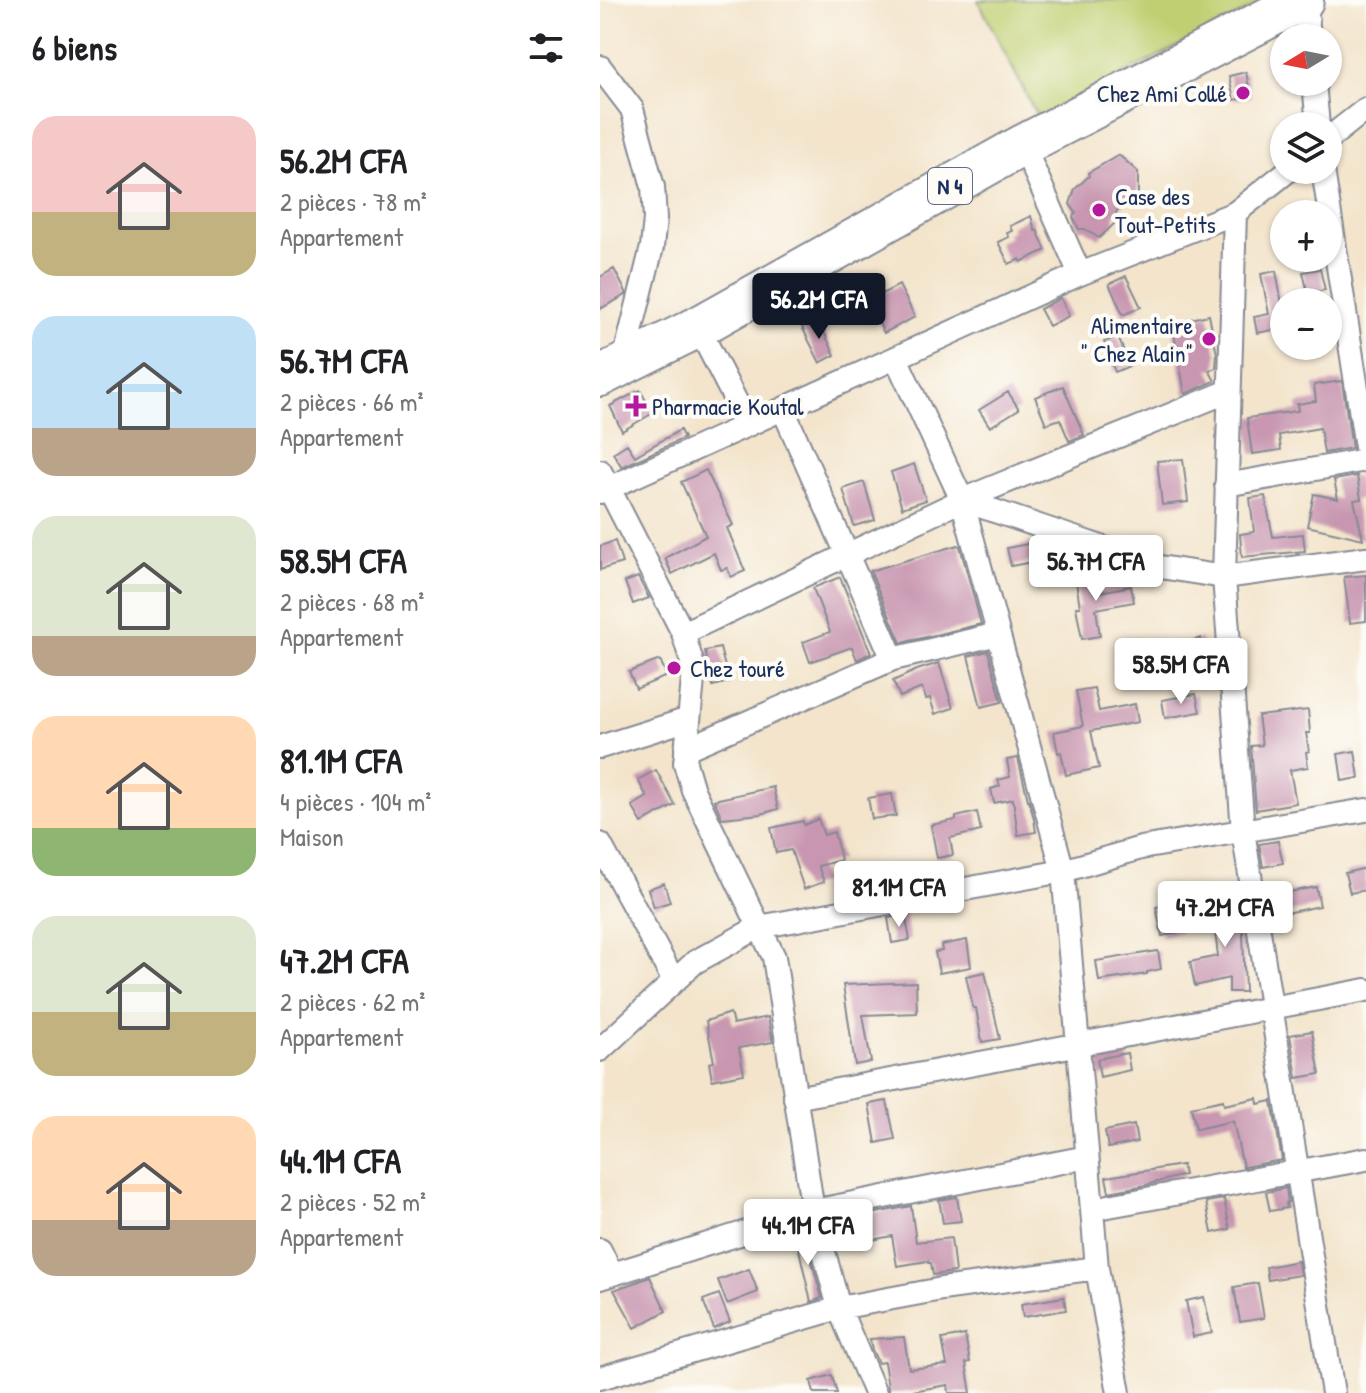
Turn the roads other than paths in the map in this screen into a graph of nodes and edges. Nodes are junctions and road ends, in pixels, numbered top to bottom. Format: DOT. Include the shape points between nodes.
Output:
graph roads {
  1 [pos="1304,0"];
  2 [pos="1307,24"];
  3 [pos="600,67"];
  4 [pos="1366,109"];
  5 [pos="1342,128"];
  6 [pos="1023,145"];
  7 [pos="1271,184"];
  8 [pos="1325,184"];
  9 [pos="1235,213"];
  10 [pos="1080,274"];
  11 [pos="698,327"];
  12 [pos="896,358"];
  13 [pos="612,370"];
  14 [pos="1229,391"];
  15 [pos="783,409"];
  16 [pos="748,425"];
  17 [pos="1366,447"];
  18 [pos="1366,460"];
  19 [pos="603,483"];
  20 [pos="1226,485"];
  21 [pos="962,500"];
  22 [pos="847,555"];
  23 [pos="1366,558"];
  24 [pos="1224,577"];
  25 [pos="683,633"];
  26 [pos="998,634"];
  27 [pos="893,659"];
  28 [pos="689,719"];
  29 [pos="600,747"];
  30 [pos="686,749"];
  31 [pos="1366,810"];
  32 [pos="1243,831"];
  33 [pos="600,844"];
  34 [pos="1063,871"];
  35 [pos="759,927"];
  36 [pos="674,981"];
  37 [pos="1366,990"];
  38 [pos="1271,1008"];
  39 [pos="1078,1044"];
  40 [pos="600,1050"];
  41 [pos="795,1098"];
  42 [pos="1087,1157"];
  43 [pos="1366,1159"];
  44 [pos="1297,1171"];
  45 [pos="1092,1209"];
  46 [pos="813,1211"];
  47 [pos="600,1250"];
  48 [pos="1097,1268"];
  49 [pos="606,1276"];
  50 [pos="839,1308"];
  51 [pos="600,1378"];
  52 [pos="875,1393"];
  53 [pos="1119,1393"];
  54 [pos="1333,1393"];
  1 -- 2 [label="street"];
  1 -- 6 [label="highway, N 4"];
  3 -- 13 [label="street" via="632,109 653,187 655,219 652,247"];
  4 -- 5 [label="street"];
  6 -- 10 [label="street"];
  6 -- 11 [label="highway, N 4"];
  7 -- 9 [label="street"];
  8 -- 17 [label="street"];
  9 -- 10 [label="street"];
  9 -- 14 [label="street"];
  10 -- 12 [label="street"];
  11 -- 13 [label="highway, N 4"];
  11 -- 16 [label="street"];
  12 -- 15 [label="street"];
  12 -- 21 [label="street"];
  14 -- 20 [label="street"];
  14 -- 21 [label="street"];
  15 -- 16 [label="street"];
  15 -- 22 [label="street"];
  16 -- 19 [label="street"];
  18 -- 20 [label="street"];
  19 -- 25 [label="street"];
  20 -- 24 [label="street"];
  21 -- 22 [label="street"];
  21 -- 24 [label="street" via="1135,563"];
  21 -- 26 [label="street"];
  22 -- 25 [label="street"];
  22 -- 27 [label="street"];
  23 -- 24 [label="street"];
  24 -- 32 [label="street"];
  25 -- 28 [label="street" via="694,669"];
  26 -- 27 [label="street"];
  26 -- 34 [label="street"];
  27 -- 30 [label="street"];
  28 -- 29 [label="street"];
  28 -- 30 [label="street"];
  30 -- 35 [label="street" via="693,790"];
  31 -- 32 [label="street"];
  32 -- 34 [label="street" via="1141,848"];
  32 -- 38 [label="street"];
  33 -- 36 [label="street"];
  34 -- 35 [label="street"];
  34 -- 39 [label="street"];
  35 -- 36 [label="street" via="695,962"];
  35 -- 41 [label="street" via="774,957"];
  36 -- 40 [label="street"];
  37 -- 38 [label="street"];
  38 -- 39 [label="street"];
  38 -- 44 [label="street"];
  39 -- 41 [label="street"];
  39 -- 42 [label="street"];
  41 -- 46 [label="street"];
  42 -- 45 [label="street"];
  42 -- 46 [label="street"];
  43 -- 44 [label="street"];
  44 -- 45 [label="street"];
  44 -- 54 [label="street"];
  45 -- 48 [label="street"];
  46 -- 49 [label="street"];
  46 -- 50 [label="street"];
  47 -- 49 [label="street"];
  48 -- 50 [label="street"];
  48 -- 53 [label="street"];
  50 -- 51 [label="street"];
  50 -- 52 [label="street"];
}
